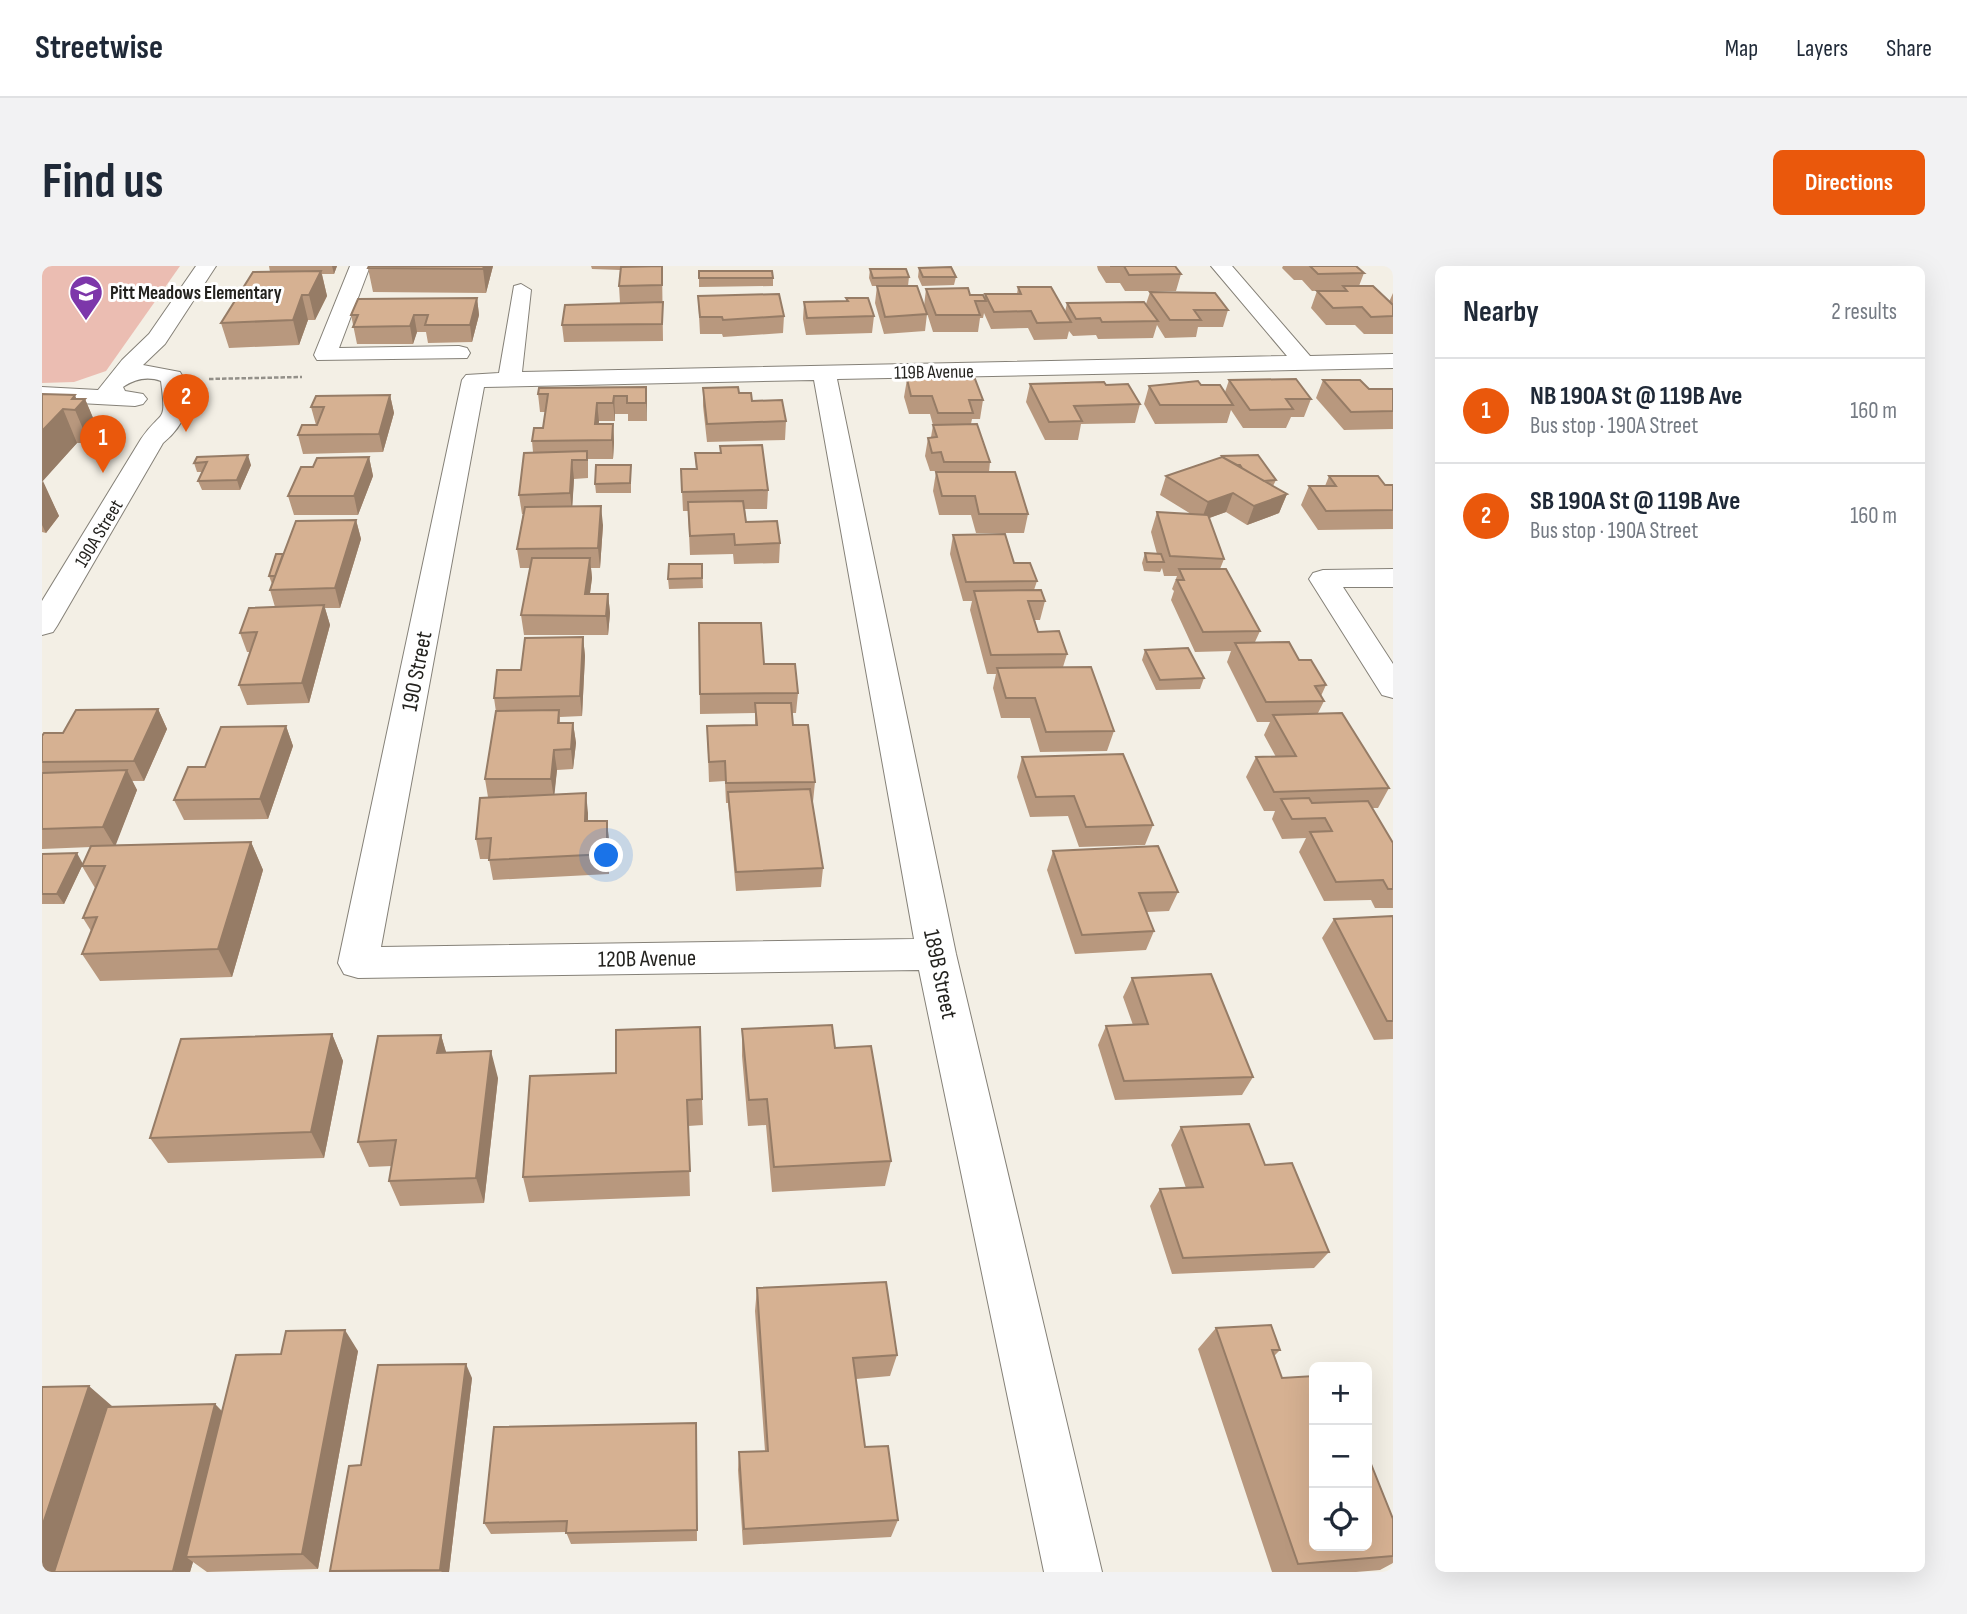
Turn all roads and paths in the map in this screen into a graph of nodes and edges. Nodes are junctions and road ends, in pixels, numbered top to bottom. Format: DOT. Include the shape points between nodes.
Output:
graph roads {
  1 [pos="206,266"];
  2 [pos="360,266"];
  3 [pos="1222,266"];
  4 [pos="521,290"];
  5 [pos="157,339"];
  6 [pos="458,353"];
  7 [pos="1393,361"];
  8 [pos="1304,363"];
  9 [pos="824,373"];
  10 [pos="167,379"];
  11 [pos="510,379"];
  12 [pos="474,380"];
  13 [pos="122,389"];
  14 [pos="44,394"];
  15 [pos="153,439"];
  16 [pos="1393,578"];
  17 [pos="42,626"];
  18 [pos="1393,688"];
  19 [pos="936,954"];
  20 [pos="358,963"];
  21 [pos="1073,1572"];
  1 -- 5 [label="street"];
  2 -- 6 [label="street" via="325,355"];
  3 -- 8 [label="street"];
  4 -- 11 [label="street"];
  5 -- 10 [label="street, 190A Street"];
  5 -- 13 [label="street" via="130,365"];
  7 -- 8 [label="street, 119B Avenue"];
  8 -- 9 [label="street, 119B Avenue"];
  9 -- 11 [label="street, 119B Avenue"];
  9 -- 19 [label="street, 189B Street"];
  10 -- 13 [label="street" via="154,396"];
  10 -- 15 [label="street, 190A Street" via="177,392 177,412 171,426"];
  11 -- 12 [label="street, 119B Avenue"];
  12 -- 20 [label="street, 190 Street"];
  13 -- 14 [label="street"];
  13 -- 15 [label="street"];
  15 -- 17 [label="street, 190A Street"];
  16 -- 18 [label="street" via="1323,579"];
  19 -- 20 [label="street, 120B Avenue"];
  19 -- 21 [label="street, 189B Street"];
}
